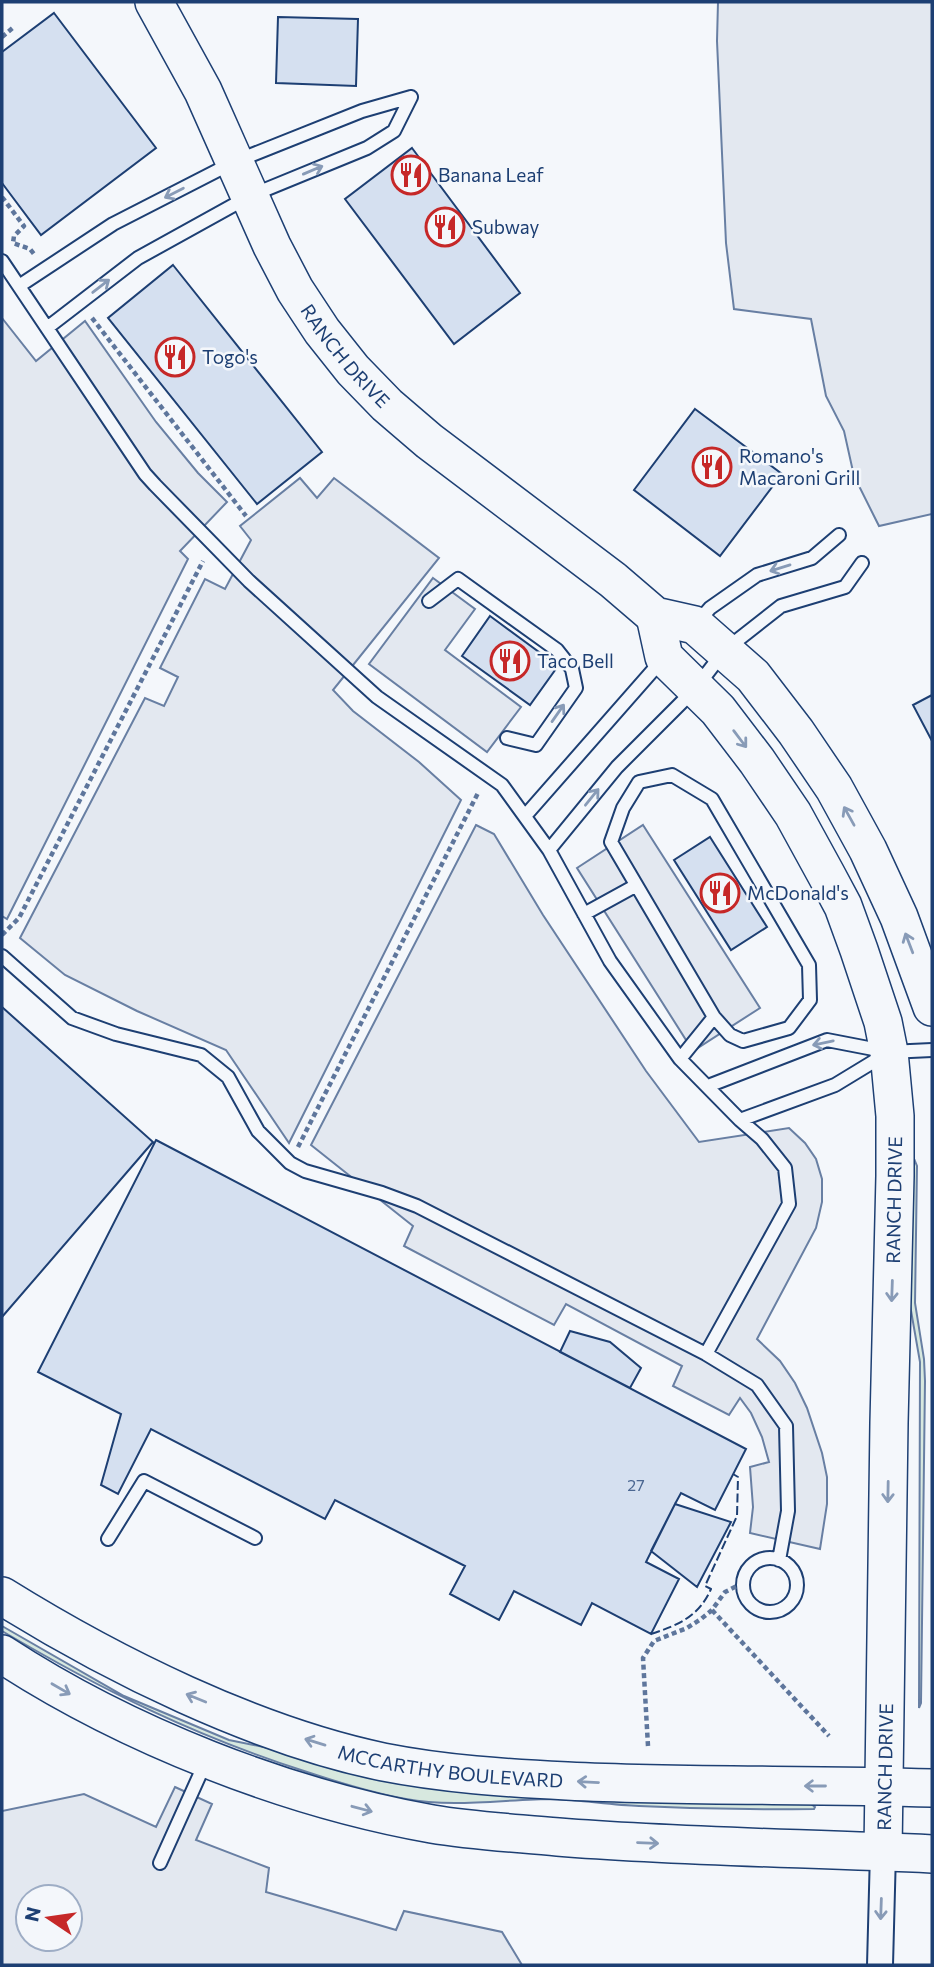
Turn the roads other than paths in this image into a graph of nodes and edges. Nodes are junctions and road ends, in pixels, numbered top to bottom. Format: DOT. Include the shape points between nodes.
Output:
graph roads {
  1 [pos="154,2"];
  2 [pos="234,162"];
  3 [pos="250,196"];
  4 [pos="2,261"];
  5 [pos="19,286"];
  6 [pos="47,328"];
  7 [pos="839,536"];
  8 [pos="862,563"];
  9 [pos="429,601"];
  10 [pos="680,641"];
  11 [pos="726,650"];
  12 [pos="695,689"];
  13 [pos="508,738"];
  14 [pos="525,816"];
  15 [pos="549,850"];
  16 [pos="635,886"];
  17 [pos="584,914"];
  18 [pos="2,956"];
  19 [pos="932,1007"];
  20 [pos="715,1017"];
  21 [pos="932,1050"];
  22 [pos="889,1052"];
  23 [pos="680,1059"];
  24 [pos="708,1086"];
  25 [pos="740,1120"];
  26 [pos="706,1354"];
  27 [pos="256,1538"];
  28 [pos="108,1539"];
  29 [pos="779,1560"];
  30 [pos="2,1596"];
  31 [pos="2,1654"];
  32 [pos="207,1758"];
  33 [pos="884,1787"];
  34 [pos="932,1788"];
  35 [pos="883,1852"];
  36 [pos="932,1854"];
  37 [pos="160,1863"];
  38 [pos="880,1965"];
  1 -- 2 [label="street, RANCH DRIVE" via="203,90"];
  2 -- 3 [label="street, RANCH DRIVE"];
  3 -- 2 [label="lane, one-way" via="367,148 394,131 411,97 362,111"];
  2 -- 5 [label="lane, one-way" via="113,224"];
  6 -- 3 [label="lane, one-way" via="138,258"];
  3 -- 10 [label="street, RANCH DRIVE" via="295,290 353,370 429,441 613,580"];
  4 -- 5 [label="lane"];
  5 -- 6 [label="lane"];
  6 -- 14 [label="lane" via="145,474 215,547 377,697 502,785"];
  7 -- 10 [label="lane, one-way" via="812,558 757,575 710,608"];
  8 -- 11 [label="lane" via="845,587 781,606"];
  13 -- 9 [label="lane, one-way" via="536,745 576,688 572,669 557,650 458,579"];
  10 -- 11 [label="street"];
  10 -- 12 [label="street, RANCH DRIVE"];
  10 -- 14 [label="lane"];
  11 -- 12 [label="lane"];
  19 -- 11 [label="street, one-way" via="899,917 834,788 753,676"];
  15 -- 12 [label="lane, one-way" via="617,767"];
  12 -- 22 [label="street, RANCH DRIVE, one-way" via="718,710 757,761 827,876 859,950"];
  14 -- 15 [label="lane"];
  15 -- 17 [label="lane"];
  16 -- 17 [label="lane"];
  16 -- 20 [label="lane"];
  16 -- 20 [label="lane" via="611,842 623,808 639,782 672,775 712,799 809,965 810,1000 789,1028 743,1041 730,1035"];
  17 -- 23 [label="lane" via="610,961"];
  18 -- 26 [label="lane" via="72,1018 201,1055 228,1077 258,1131 290,1163 417,1206"];
  20 -- 23 [label="lane"];
  21 -- 22 [label="lane"];
  22 -- 24 [label="lane, one-way" via="827,1040"];
  22 -- 25 [label="lane" via="835,1085"];
  22 -- 33 [label="street, RANCH DRIVE, one-way" via="895,1176"];
  23 -- 24 [label="lane"];
  24 -- 25 [label="lane"];
  25 -- 26 [label="lane" via="785,1168 789,1204"];
  26 -- 29 [label="lane" via="757,1385 786,1426 788,1511"];
  27 -- 28 [label="lane" via="144,1481"];
  29 -- 29 [label="lane" via="788,1565 797,1582 796,1592 775,1612 755,1609 743,1583 751,1565 769,1558"];
  33 -- 30 [label="street, MCCARTHY BOULEVARD, one-way" via="572,1782 442,1772 382,1761 259,1724 185,1693 110,1658"];
  31 -- 32 [label="street, one-way" via="86,1703"];
  32 -- 35 [label="street, one-way" via="304,1792 433,1824 645,1843"];
  32 -- 37 [label="lane"];
  33 -- 34 [label="street, MCCARTHY BOULEVARD"];
  33 -- 35 [label="street, RANCH DRIVE"];
  35 -- 36 [label="street"];
  35 -- 38 [label="street, one-way"];
}
